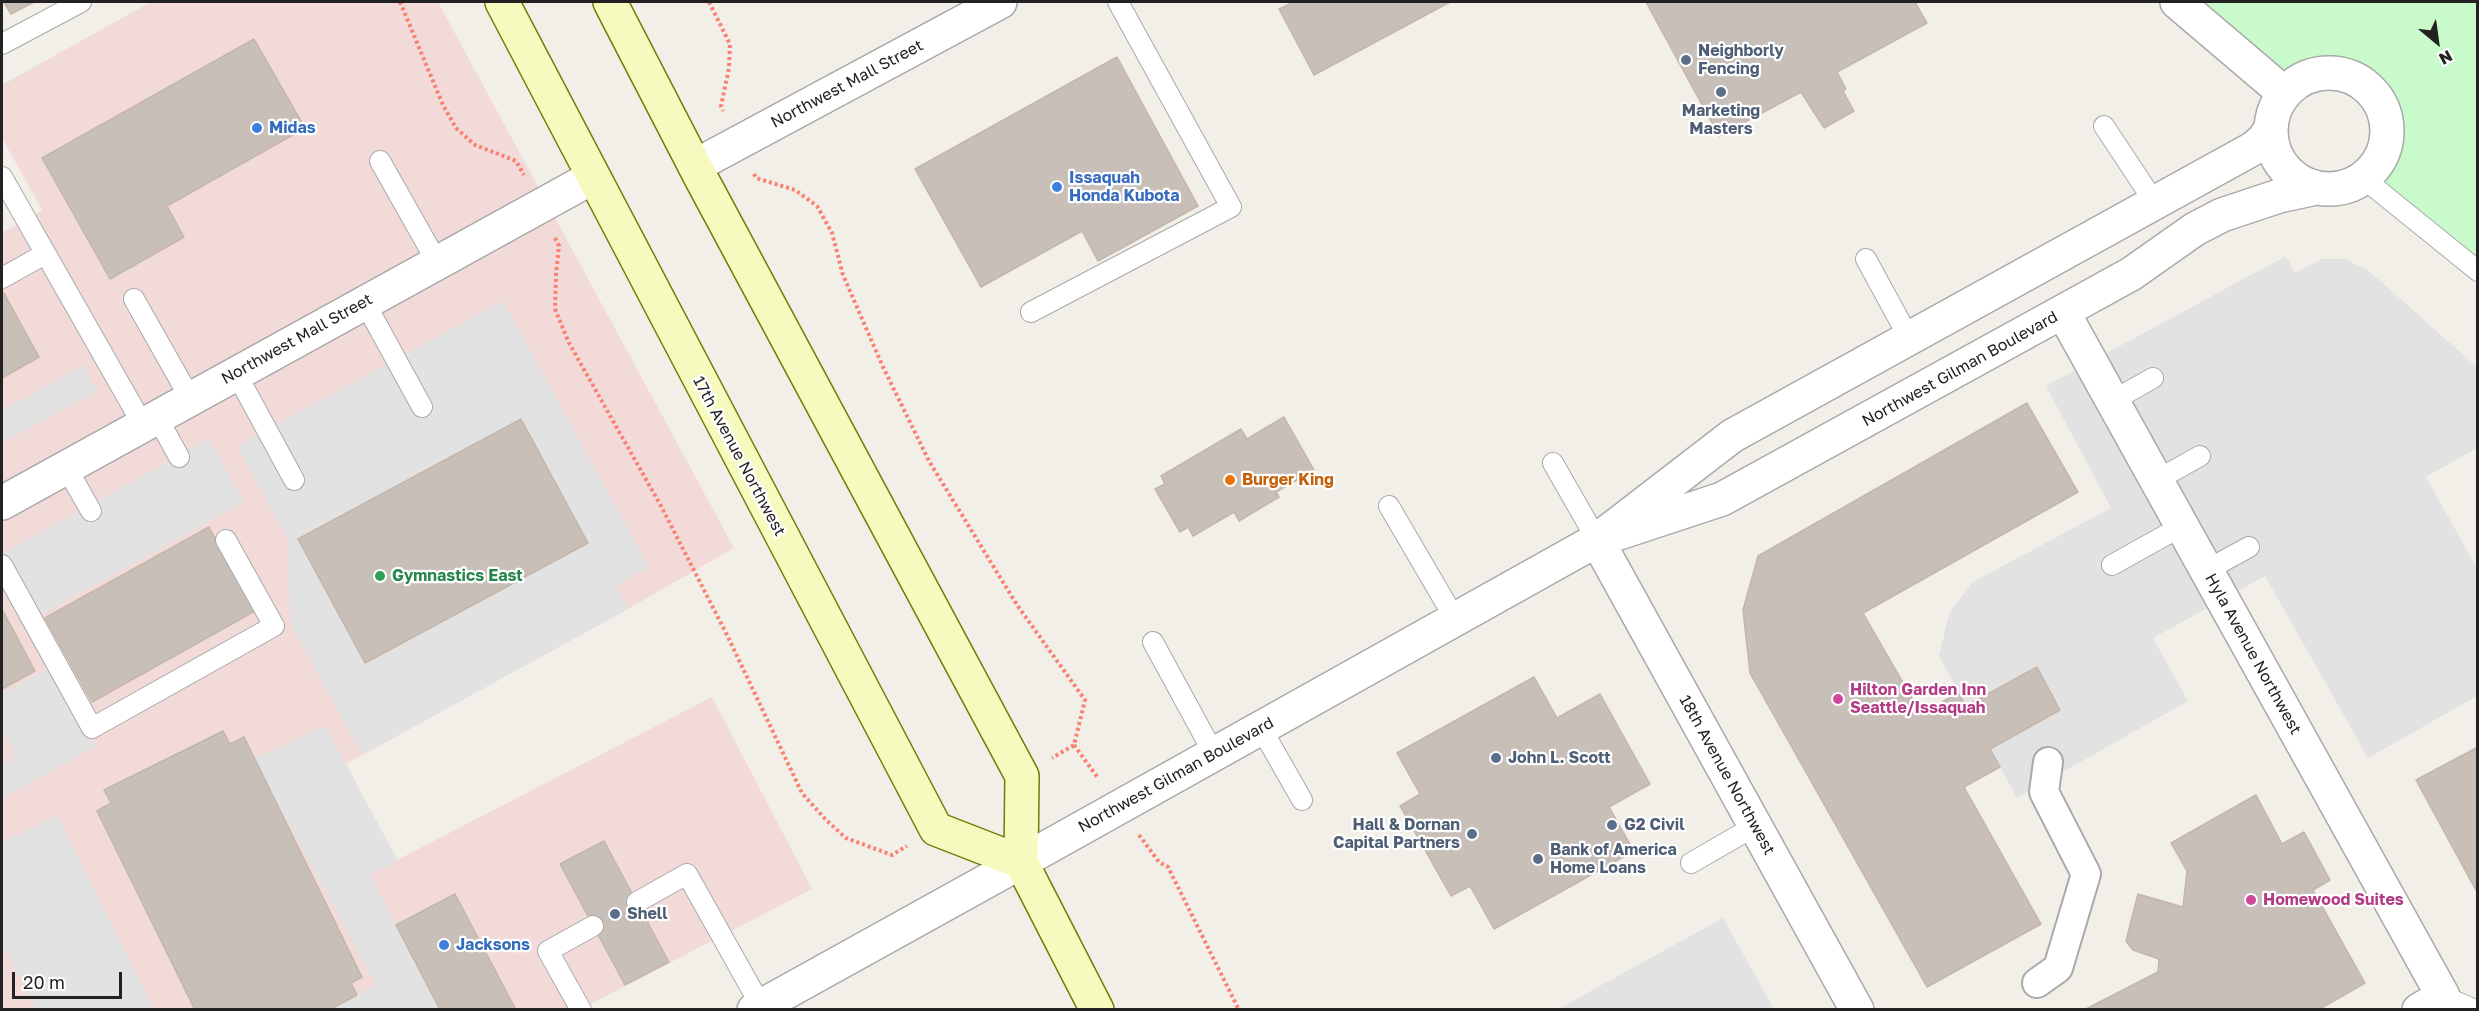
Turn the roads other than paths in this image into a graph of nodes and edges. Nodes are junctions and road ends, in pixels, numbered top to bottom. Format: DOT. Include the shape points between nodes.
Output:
graph roads {
  1 [pos="81,2"];
  2 [pos="502,2"];
  3 [pos="610,2"];
  4 [pos="1000,2"];
  5 [pos="1118,2"];
  6 [pos="2177,2"];
  7 [pos="2,44"];
  8 [pos="2284,93"];
  9 [pos="2104,126"];
  10 [pos="2271,128"];
  11 [pos="380,161"];
  12 [pos="695,166"];
  13 [pos="2,177"];
  14 [pos="593,177"];
  15 [pos="2363,178"];
  16 [pos="2316,188"];
  17 [pos="2155,203"];
  18 [pos="8,205"];
  19 [pos="45,254"];
  20 [pos="1866,259"];
  21 [pos="437,262"];
  22 [pos="2478,271"];
  23 [pos="2,278"];
  24 [pos="134,299"];
  25 [pos="364,301"];
  26 [pos="1031,312"];
  27 [pos="2063,312"];
  28 [pos="1909,338"];
  29 [pos="236,373"];
  30 [pos="2153,378"];
  31 [pos="190,398"];
  32 [pos="2112,401"];
  33 [pos="422,407"];
  34 [pos="150,421"];
  35 [pos="2200,456"];
  36 [pos="179,457"];
  37 [pos="1553,463"];
  38 [pos="66,467"];
  39 [pos="294,480"];
  40 [pos="2157,480"];
  41 [pos="2,503"];
  42 [pos="1389,506"];
  43 [pos="91,511"];
  44 [pos="2182,526"];
  45 [pos="226,540"];
  46 [pos="1597,540"];
  47 [pos="2249,547"];
  48 [pos="2,565"];
  49 [pos="2112,565"];
  50 [pos="2207,570"];
  51 [pos="1455,619"];
  52 [pos="1153,642"];
  53 [pos="1261,728"];
  54 [pos="1214,754"];
  55 [pos="2048,762"];
  56 [pos="1302,800"];
  57 [pos="1755,826"];
  58 [pos="1021,861"];
  59 [pos="1690,863"];
  60 [pos="637,902"];
  61 [pos="593,926"];
  62 [pos="2037,983"];
  63 [pos="2431,1003"];
  64 [pos="757,1008"];
  65 [pos="2474,1009"];
  66 [pos="581,1010"];
  67 [pos="1097,1010"];
  68 [pos="1857,1010"];
  1 -- 7 [label="lane"];
  2 -- 14 [label="main road, 17th Avenue Northwest"];
  3 -- 12 [label="main road"];
  4 -- 12 [label="street, Northwest Mall Street"];
  5 -- 26 [label="lane" via="1231,207"];
  6 -- 8 [label="street"];
  8 -- 10 [label="street"];
  8 -- 15 [label="street" via="2303,79 2327,73 2347,75 2373,92 2386,116 2388,130 2382,155"];
  9 -- 17 [label="lane"];
  10 -- 16 [label="street" via="2278,159 2301,182"];
  10 -- 17 [label="street, Northwest Gilman Boulevard" via="2254,148"];
  11 -- 21 [label="lane"];
  12 -- 58 [label="main road" via="1022,776"];
  13 -- 18 [label="lane"];
  14 -- 21 [label="street, Northwest Mall Street"];
  14 -- 58 [label="main road, 17th Avenue Northwest" via="936,829"];
  15 -- 16 [label="street" via="2349,186"];
  15 -- 22 [label="lane"];
  16 -- 27 [label="street, Northwest Gilman Boulevard" via="2222,215"];
  17 -- 28 [label="street, Northwest Gilman Boulevard"];
  18 -- 19 [label="lane"];
  19 -- 23 [label="lane"];
  19 -- 34 [label="lane"];
  20 -- 28 [label="lane"];
  21 -- 25 [label="street, Northwest Mall Street"];
  24 -- 31 [label="lane"];
  25 -- 29 [label="street, Northwest Mall Street"];
  25 -- 33 [label="lane"];
  27 -- 32 [label="street, Hyla Avenue Northwest"];
  27 -- 46 [label="street, Northwest Gilman Boulevard" via="1722,500"];
  28 -- 46 [label="street, Northwest Gilman Boulevard" via="1732,436"];
  29 -- 31 [label="street, Northwest Mall Street"];
  29 -- 39 [label="lane"];
  30 -- 32 [label="lane"];
  31 -- 34 [label="street, Northwest Mall Street"];
  32 -- 40 [label="street, Hyla Avenue Northwest"];
  34 -- 36 [label="lane"];
  34 -- 38 [label="street, Northwest Mall Street"];
  35 -- 40 [label="lane"];
  37 -- 46 [label="lane"];
  38 -- 41 [label="street, Northwest Mall Street"];
  38 -- 43 [label="lane"];
  40 -- 44 [label="street, Hyla Avenue Northwest"];
  42 -- 51 [label="lane"];
  44 -- 49 [label="lane"];
  44 -- 50 [label="street, Hyla Avenue Northwest"];
  45 -- 48 [label="lane" via="274,626 92,728"];
  46 -- 51 [label="street, Northwest Gilman Boulevard"];
  46 -- 57 [label="street, 18th Avenue Northwest"];
  47 -- 50 [label="lane"];
  50 -- 63 [label="street, Hyla Avenue Northwest"];
  51 -- 53 [label="street, Northwest Gilman Boulevard"];
  52 -- 54 [label="lane"];
  53 -- 54 [label="street, Northwest Gilman Boulevard"];
  53 -- 56 [label="lane"];
  54 -- 58 [label="street, Northwest Gilman Boulevard"];
  55 -- 62 [label="street" via="2044,792 2086,874 2058,968"];
  57 -- 59 [label="lane"];
  57 -- 68 [label="street, 18th Avenue Northwest"];
  58 -- 64 [label="street, Northwest Gilman Boulevard"];
  58 -- 67 [label="main road"];
  60 -- 64 [label="lane" via="687,874"];
  61 -- 66 [label="lane" via="549,951"];
  63 -- 65 [label="lane"];
}
